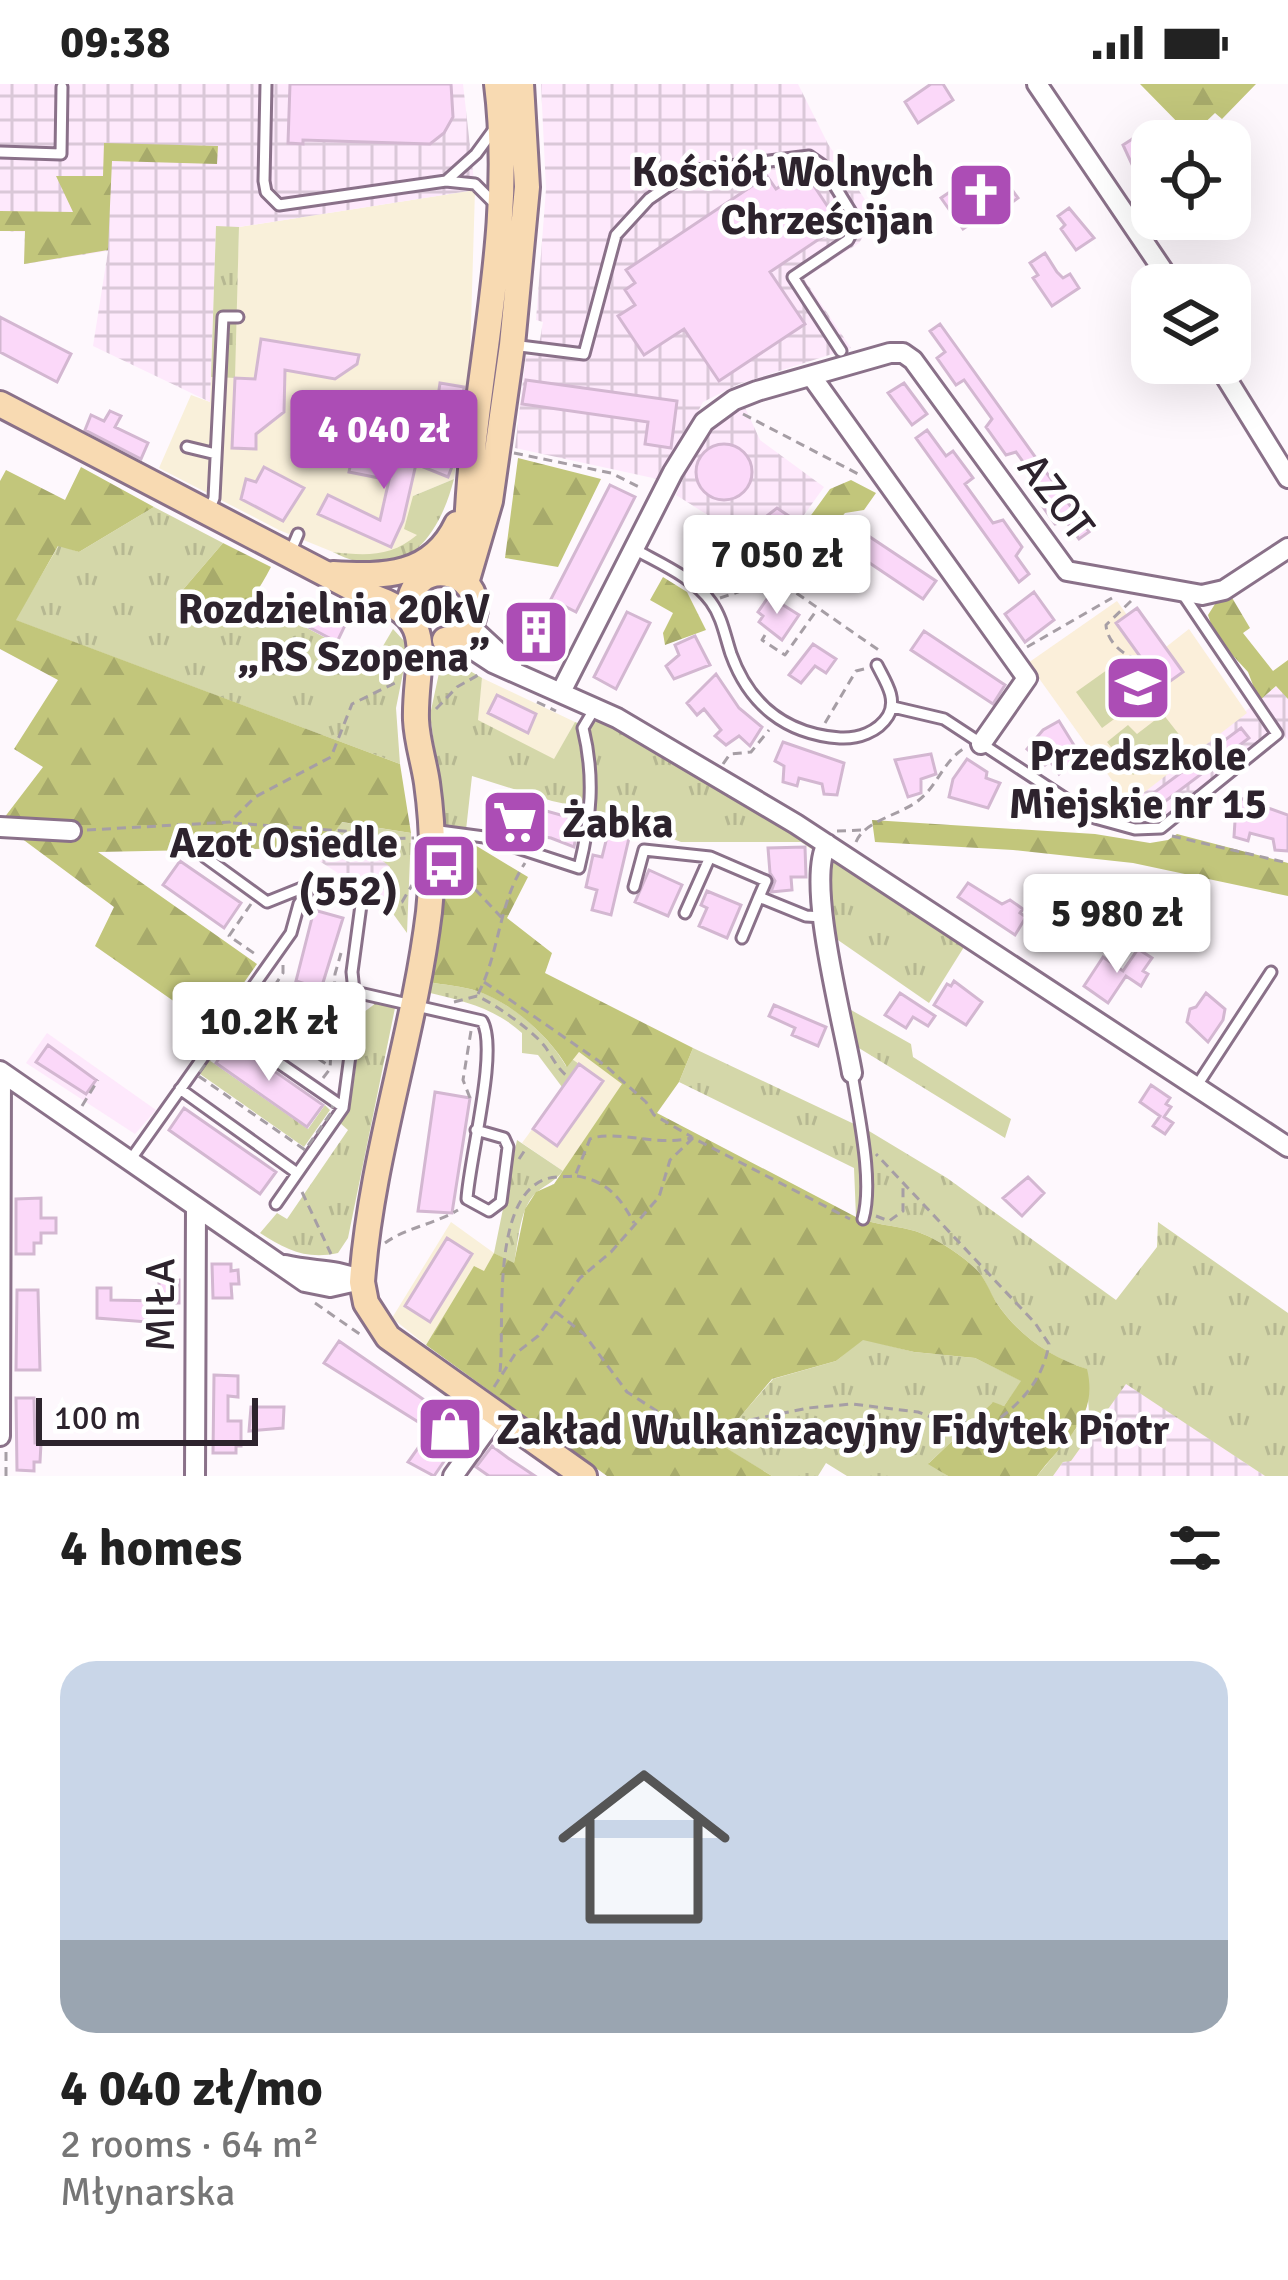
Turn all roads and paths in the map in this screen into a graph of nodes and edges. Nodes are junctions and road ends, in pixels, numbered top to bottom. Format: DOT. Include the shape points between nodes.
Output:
graph roads {
  1 [pos="266,84"];
  2 [pos="497,84"];
  3 [pos="521,84"];
  4 [pos="1037,84"];
  5 [pos="62,88"];
  6 [pos="500,121"];
  7 [pos="0,152"];
  8 [pos="446,181"];
  9 [pos="502,216"];
  10 [pos="1159,264"];
  11 [pos="238,316"];
  12 [pos="490,347"];
  13 [pos="841,351"];
  14 [pos="221,364"];
  15 [pos="236,366"];
  16 [pos="812,377"];
  17 [pos="1230,384"];
  18 [pos="0,404"];
  19 [pos="741,413"];
  20 [pos="187,447"];
  21 [pos="511,452"];
  22 [pos="216,454"];
  23 [pos="1288,478"];
  24 [pos="875,481"];
  25 [pos="660,498"];
  26 [pos="468,500"];
  27 [pos="208,513"];
  28 [pos="1288,548"];
  29 [pos="636,550"];
  30 [pos="331,574"];
  31 [pos="455,578"];
  32 [pos="1125,584"];
  33 [pos="1182,593"];
  34 [pos="711,601"];
  35 [pos="1121,608"];
  36 [pos="817,609"];
  37 [pos="412,610"];
  38 [pos="456,634"];
  39 [pos="765,635"];
  40 [pos="880,651"];
  41 [pos="1010,655"];
  42 [pos="1135,659"];
  43 [pos="465,664"];
  44 [pos="877,665"];
  45 [pos="471,668"];
  46 [pos="440,670"];
  47 [pos="481,674"];
  48 [pos="1027,678"];
  49 [pos="466,681"];
  50 [pos="412,686"];
  51 [pos="561,692"];
  52 [pos="1040,697"];
  53 [pos="892,707"];
  54 [pos="595,708"];
  55 [pos="778,719"];
  56 [pos="428,721"];
  57 [pos="819,735"];
  58 [pos="981,744"];
  59 [pos="721,767"];
  60 [pos="230,822"];
  61 [pos="0,827"];
  62 [pos="1161,828"];
  63 [pos="865,830"];
  64 [pos="71,831"];
  65 [pos="425,834"];
  66 [pos="860,834"];
  67 [pos="831,839"];
  68 [pos="855,850"];
  69 [pos="533,852"];
  70 [pos="710,856"];
  71 [pos="205,857"];
  72 [pos="1288,863"];
  73 [pos="426,870"];
  74 [pos="312,884"];
  75 [pos="634,887"];
  76 [pos="760,897"];
  77 [pos="253,902"];
  78 [pos="362,905"];
  79 [pos="685,913"];
  80 [pos="823,916"];
  81 [pos="502,919"];
  82 [pos="742,938"];
  83 [pos="341,954"];
  84 [pos="259,957"];
  85 [pos="283,960"];
  86 [pos="1271,972"];
  87 [pos="484,982"];
  88 [pos="355,992"];
  89 [pos="476,996"];
  90 [pos="411,1005"];
  91 [pos="444,1011"];
  92 [pos="224,1025"];
  93 [pos="298,1027"];
  94 [pos="471,1027"];
  95 [pos="291,1040"];
  96 [pos="1,1071"];
  97 [pos="852,1073"];
  98 [pos="569,1078"];
  99 [pos="98,1080"];
  100 [pos="204,1080"];
  101 [pos="1196,1087"];
  102 [pos="180,1089"];
  103 [pos="196,1090"];
  104 [pos="472,1102"];
  105 [pos="343,1108"];
  106 [pos="77,1113"];
  107 [pos="476,1130"];
  108 [pos="693,1138"];
  109 [pos="862,1141"];
  110 [pos="1288,1147"];
  111 [pos="130,1161"];
  112 [pos="297,1173"];
  113 [pos="575,1176"];
  114 [pos="900,1180"];
  115 [pos="467,1199"];
  116 [pos="276,1204"];
  117 [pos="196,1207"];
  118 [pos="866,1207"];
  119 [pos="863,1219"];
  120 [pos="634,1223"];
  121 [pos="380,1248"];
  122 [pos="333,1259"];
  123 [pos="362,1280"];
  124 [pos="303,1294"];
  125 [pos="319,1306"];
  126 [pos="556,1312"];
  127 [pos="500,1375"];
  128 [pos="490,1410"];
  129 [pos="3,1434"];
  130 [pos="7,1476"];
  131 [pos="195,1476"];
  132 [pos="453,1476"];
  133 [pos="584,1476"];
  1 -- 8 [label="lane" via="264,181 279,205"];
  2 -- 6 [label="main road"];
  3 -- 12 [label="main road" via="526,187"];
  4 -- 10 [label="street"];
  5 -- 7 [label="lane" via="61,154"];
  6 -- 8 [label="lane"];
  6 -- 9 [label="main road"];
  8 -- 9 [label="lane" via="484,189"];
  9 -- 12 [label="main road"];
  11 -- 14 [label="lane" via="223,317"];
  12 -- 13 [label="lane" via="584,354 616,235 649,200 690,171 808,156 857,222 848,240 794,277"];
  12 -- 26 [label="main road"];
  12 -- 31 [label="main road" via="490,501"];
  14 -- 15 [label="lane"];
  14 -- 22 [label="lane"];
  16 -- 25 [label="street, AZOT" via="718,410 693,436"];
  16 -- 32 [label="street, AZOT" via="890,353 908,356 1062,567"];
  16 -- 41 [label="street"];
  17 -- 23 [label="street"];
  18 -- 27 [label="main road"];
  19 -- 24 [label="path"];
  20 -- 22 [label="lane"];
  21 -- 25 [label="path" via="610,473"];
  22 -- 27 [label="lane"];
  25 -- 29 [label="street, AZOT"];
  26 -- 30 [label="main road" via="444,546 422,565 384,577"];
  26 -- 31 [label="main road"];
  27 -- 30 [label="main road" via="294,544"];
  28 -- 33 [label="street, AZOT" via="1214,594"];
  29 -- 34 [label="lane"];
  29 -- 51 [label="street, AZOT"];
  30 -- 37 [label="main road"];
  31 -- 37 [label="main road" via="426,576"];
  31 -- 38 [label="main road" via="475,604"];
  32 -- 33 [label="street, AZOT"];
  32 -- 41 [label="path" via="1061,631"];
  33 -- 62 [label="lane" via="1277,734"];
  34 -- 36 [label="path" via="790,586"];
  34 -- 55 [label="lane" via="743,684"];
  35 -- 42 [label="path" via="1106,632"];
  36 -- 39 [label="path" via="785,656"];
  36 -- 40 [label="path"];
  37 -- 38 [label="main road" via="422,634"];
  37 -- 50 [label="main road" via="420,645"];
  38 -- 50 [label="main road"];
  38 -- 51 [label="street" via="493,663"];
  41 -- 48 [label="street"];
  43 -- 46 [label="path"];
  44 -- 53 [label="lane"];
  44 -- 57 [label="path" via="856,671"];
  45 -- 49 [label="path"];
  47 -- 49 [label="path"];
  48 -- 52 [label="street"];
  48 -- 58 [label="street"];
  49 -- 56 [label="path"];
  50 -- 60 [label="path" via="352,704 331,757 255,797"];
  50 -- 65 [label="main road"];
  51 -- 54 [label="street"];
  53 -- 57 [label="lane" via="870,733"];
  53 -- 58 [label="lane" via="944,719"];
  54 -- 67 [label="street"];
  54 -- 69 [label="lane" via="583,728 591,820 579,868"];
  55 -- 57 [label="lane"];
  55 -- 59 [label="path" via="755,748 730,754"];
  58 -- 62 [label="lane" via="1095,818"];
  58 -- 63 [label="path" via="958,751 914,804"];
  60 -- 64 [label="path"];
  60 -- 65 [label="path" via="376,839"];
  61 -- 64 [label="street"];
  62 -- 72 [label="path"];
  63 -- 66 [label="path"];
  63 -- 67 [label="path"];
  65 -- 69 [label="lane" via="484,837"];
  65 -- 73 [label="main road"];
  66 -- 67 [label="path"];
  66 -- 68 [label="path"];
  67 -- 80 [label="street" via="819,868"];
  67 -- 101 [label="street"];
  69 -- 81 [label="path"];
  70 -- 75 [label="lane" via="644,850"];
  70 -- 76 [label="lane" via="766,881"];
  70 -- 79 [label="lane"];
  71 -- 74 [label="lane" via="267,902"];
  73 -- 78 [label="path" via="402,902"];
  73 -- 81 [label="path" via="442,868 474,888"];
  73 -- 90 [label="main road" via="429,915"];
  74 -- 78 [label="lane"];
  74 -- 92 [label="lane" via="291,933"];
  76 -- 80 [label="lane"];
  76 -- 82 [label="lane"];
  77 -- 84 [label="path" via="229,936"];
  78 -- 88 [label="lane"];
  80 -- 97 [label="street"];
  81 -- 87 [label="path"];
  83 -- 95 [label="path" via="328,1066"];
  85 -- 95 [label="path" via="255,1016"];
  86 -- 101 [label="lane"];
  87 -- 89 [label="path"];
  87 -- 108 [label="path" via="624,1079 654,1115"];
  88 -- 90 [label="lane"];
  88 -- 105 [label="lane"];
  89 -- 91 [label="path"];
  89 -- 98 [label="path" via="543,1043"];
  90 -- 91 [label="lane"];
  90 -- 123 [label="main road"];
  91 -- 107 [label="lane" via="482,1021 488,1031"];
  92 -- 102 [label="lane"];
  92 -- 105 [label="lane"];
  93 -- 95 [label="path"];
  94 -- 104 [label="path" via="464,1080"];
  96 -- 111 [label="street"];
  96 -- 129 [label="street"];
  97 -- 109 [label="lane"];
  99 -- 106 [label="path"];
  100 -- 100 [label="path" via="197,1075 230,1033 333,1110 304,1150"];
  100 -- 103 [label="path"];
  101 -- 110 [label="street"];
  102 -- 111 [label="lane"];
  102 -- 112 [label="lane"];
  105 -- 112 [label="lane"];
  107 -- 115 [label="lane"];
  107 -- 115 [label="lane" via="504,1138 508,1147 501,1202 489,1211"];
  108 -- 113 [label="path" via="668,1144 601,1135 590,1139"];
  108 -- 119 [label="path"];
  108 -- 120 [label="path" via="670,1160 659,1197"];
  109 -- 114 [label="path"];
  109 -- 118 [label="lane"];
  111 -- 117 [label="street"];
  112 -- 116 [label="lane"];
  112 -- 122 [label="path"];
  113 -- 120 [label="path" via="621,1198"];
  113 -- 127 [label="path" via="536,1186 512,1220"];
  114 -- 118 [label="path" via="906,1202 897,1218 881,1219"];
  114 -- 126 [label="path" via="1049,1344 1045,1368 995,1422 852,1404 721,1426 683,1422 627,1391 584,1334"];
  115 -- 121 [label="path"];
  117 -- 123 [label="street" via="276,1263 334,1268"];
  117 -- 131 [label="street, MIŁA"];
  118 -- 119 [label="lane"];
  120 -- 126 [label="path"];
  123 -- 128 [label="main road" via="388,1337"];
  124 -- 125 [label="path"];
  126 -- 127 [label="path"];
  127 -- 128 [label="path"];
  128 -- 132 [label="street"];
  128 -- 133 [label="main road"];
  129 -- 130 [label="path"];
}
